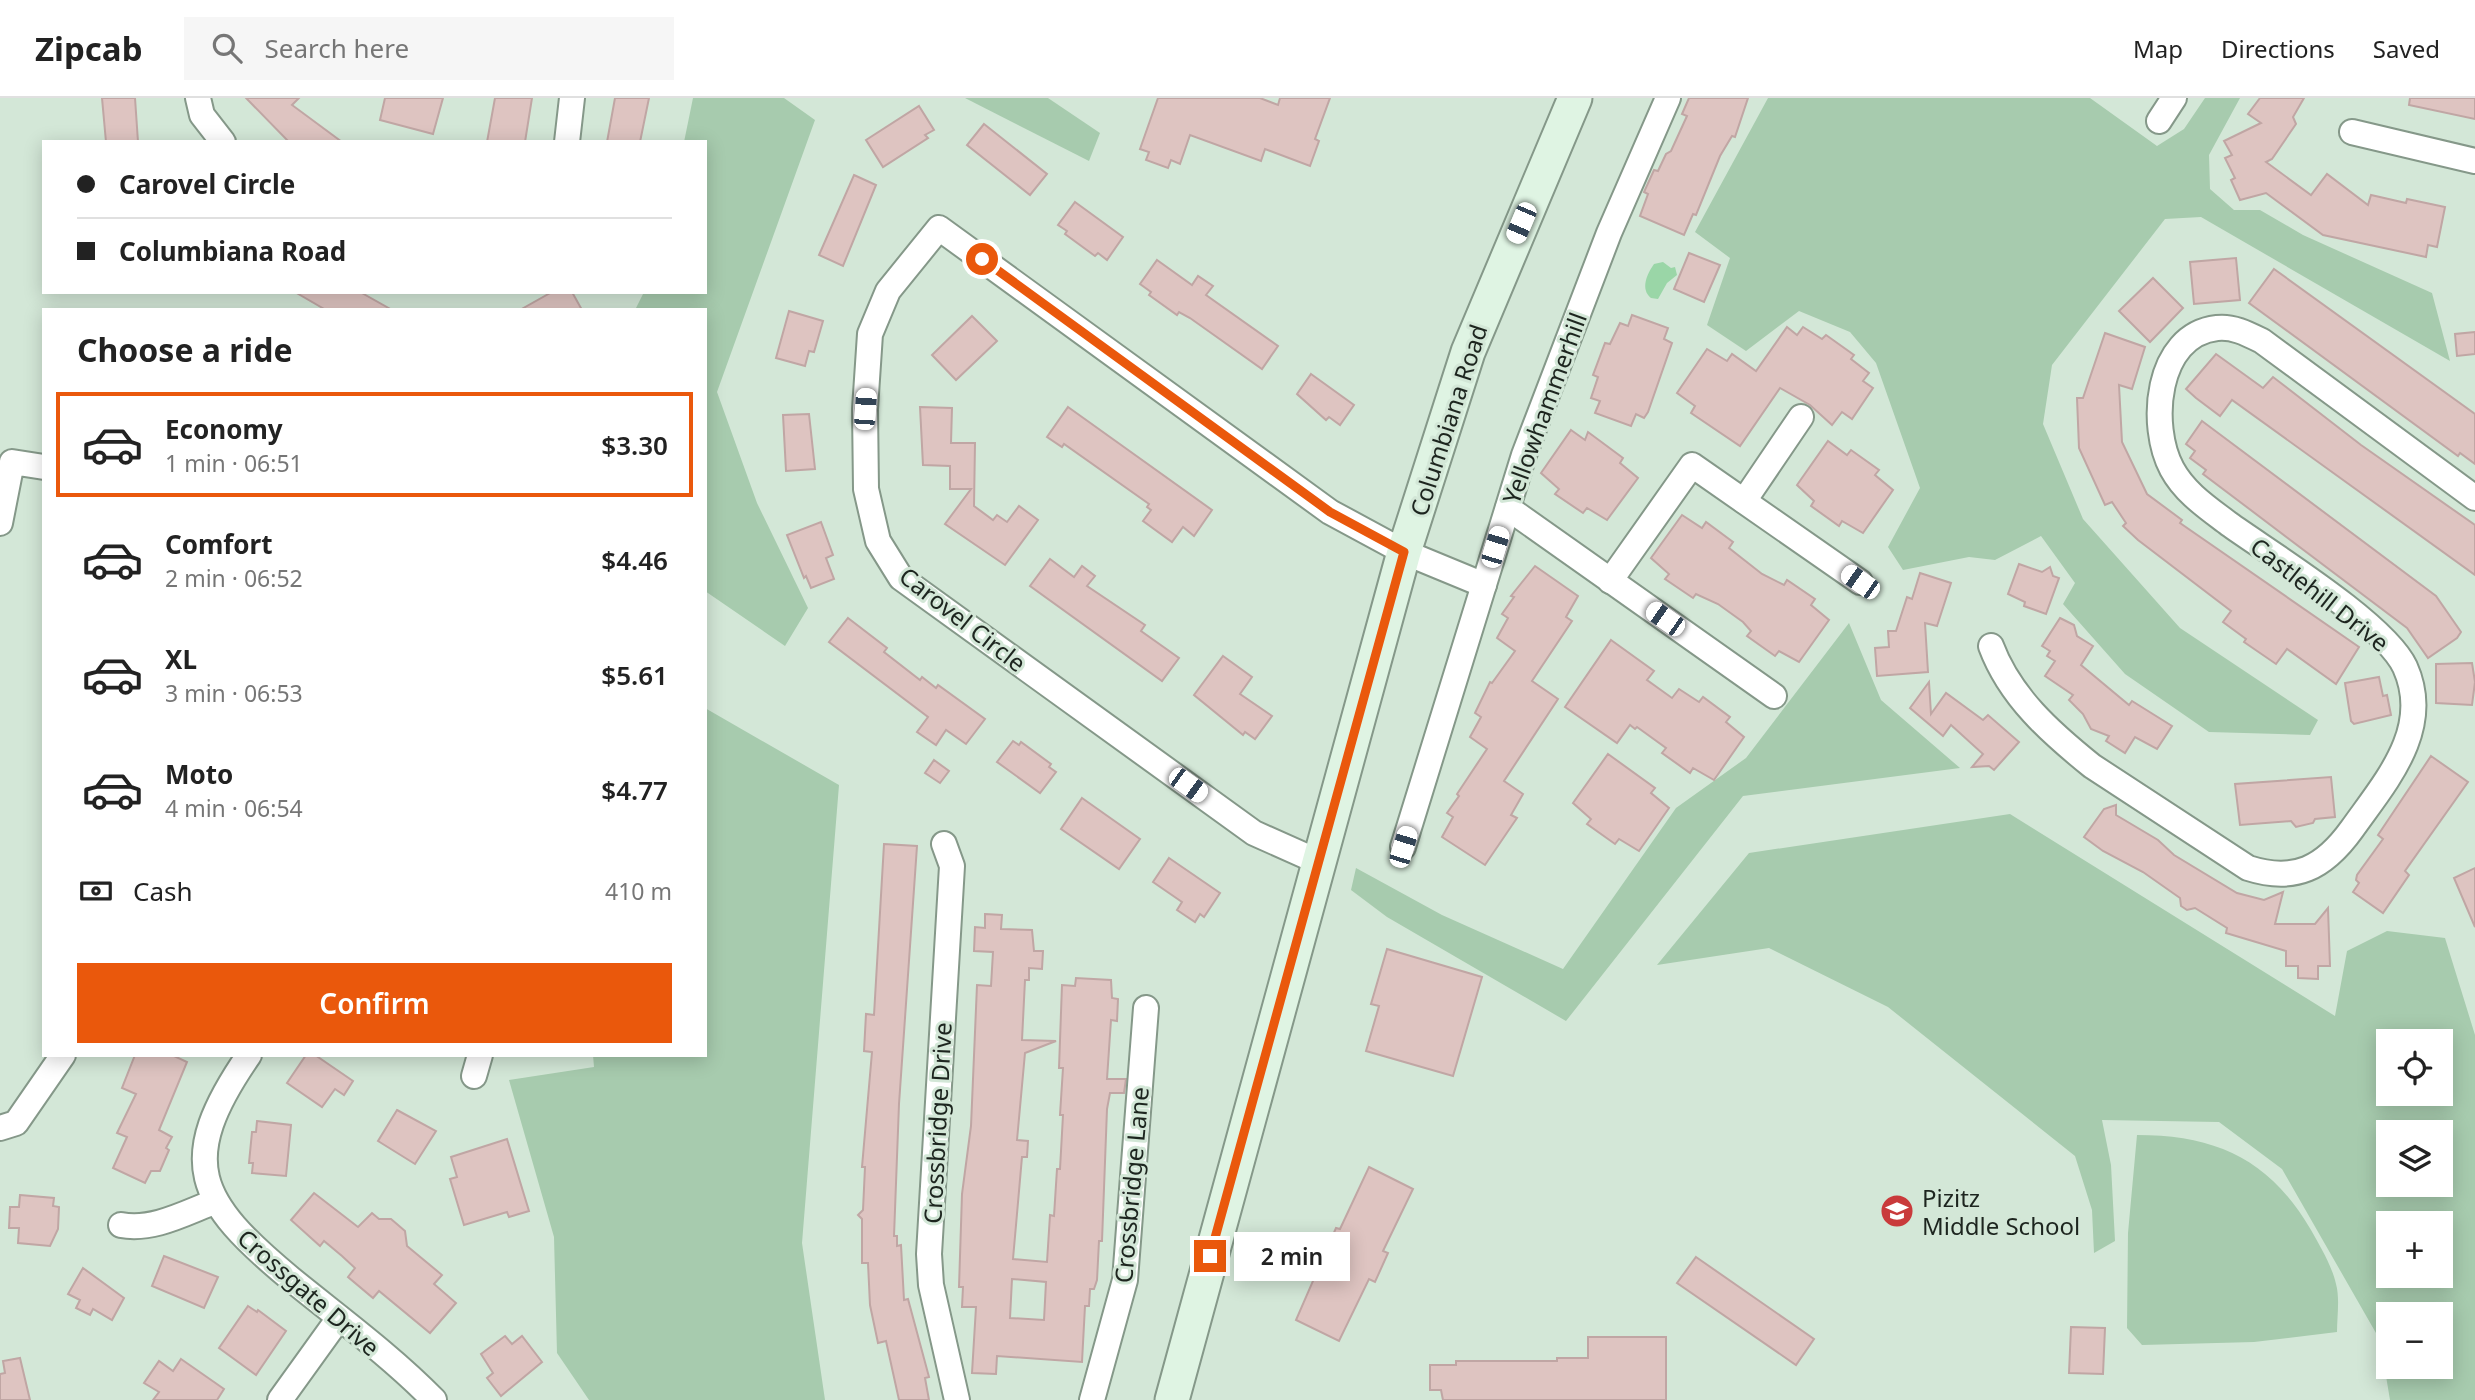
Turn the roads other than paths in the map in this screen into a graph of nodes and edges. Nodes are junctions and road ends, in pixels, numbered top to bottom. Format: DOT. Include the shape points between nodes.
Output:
graph roads {
  1 [pos="198,98"];
  2 [pos="572,98"];
  3 [pos="1575,98"];
  4 [pos="1668,98"];
  5 [pos="2174,98"];
  6 [pos="2158,121"];
  7 [pos="2352,132"];
  8 [pos="221,140"];
  9 [pos="567,140"];
  10 [pos="2475,161"];
  11 [pos="1801,417"];
  12 [pos="42,467"];
  13 [pos="2475,498"];
  14 [pos="1744,501"];
  15 [pos="1508,508"];
  16 [pos="0,523"];
  17 [pos="1404,552"];
  18 [pos="1610,581"];
  19 [pos="1860,582"];
  20 [pos="1484,585"];
  21 [pos="1991,646"];
  22 [pos="1774,696"];
  23 [pos="944,844"];
  24 [pos="1403,847"];
  25 [pos="1319,862"];
  26 [pos="1146,1008"];
  27 [pos="62,1057"];
  28 [pos="248,1057"];
  29 [pos="0,1128"];
  30 [pos="214,1202"];
  31 [pos="121,1225"];
  32 [pos="339,1318"];
  33 [pos="280,1400"];
  34 [pos="434,1400"];
  35 [pos="957,1400"];
  36 [pos="1092,1400"];
  37 [pos="1172,1400"];
  1 -- 8 [label="street" via="202,115"];
  2 -- 9 [label="street"];
  3 -- 17 [label="main road, Columbiana Road" via="1468,352"];
  4 -- 15 [label="street, Yellowhammerhill" via="1577,314"];
  5 -- 6 [label="street"];
  7 -- 10 [label="street"];
  11 -- 14 [label="street"];
  12 -- 16 [label="street" via="12,462"];
  13 -- 21 [label="street, Castlehill Drive" via="2255,337 2216,328 2185,344 2174,357 2162,390 2160,419 2172,470 2203,504 2380,635 2404,666 2412,687 2412,729 2397,764 2336,850 2302,871 2267,874 2248,868 2092,766 2022,700 2002,675"];
  14 -- 18 [label="street" via="1692,466"];
  14 -- 19 [label="street"];
  15 -- 18 [label="street"];
  15 -- 20 [label="street, Yellowhammerhill"];
  17 -- 20 [label="street"];
  17 -- 25 [label="main road, Columbiana Road"];
  17 -- 25 [label="street, Carovel Circle" via="1330,512 939,228 888,290 870,334 866,489 878,541 901,578 1254,833"];
  18 -- 22 [label="street"];
  20 -- 24 [label="street, Yellowhammerhill"];
  23 -- 35 [label="street, Crossbridge Drive" via="952,866 929,1254 931,1285"];
  25 -- 37 [label="main road, Columbiana Road"];
  26 -- 36 [label="street, Crossbridge Lane" via="1125,1280"];
  27 -- 29 [label="street" via="16,1124"];
  28 -- 30 [label="street, Crossgate Drive" via="224,1092 210,1127 207,1163"];
  30 -- 31 [label="street" via="155,1224"];
  30 -- 32 [label="street, Crossgate Drive" via="241,1236"];
  32 -- 33 [label="street"];
  32 -- 34 [label="street, Crossgate Drive"];
}
